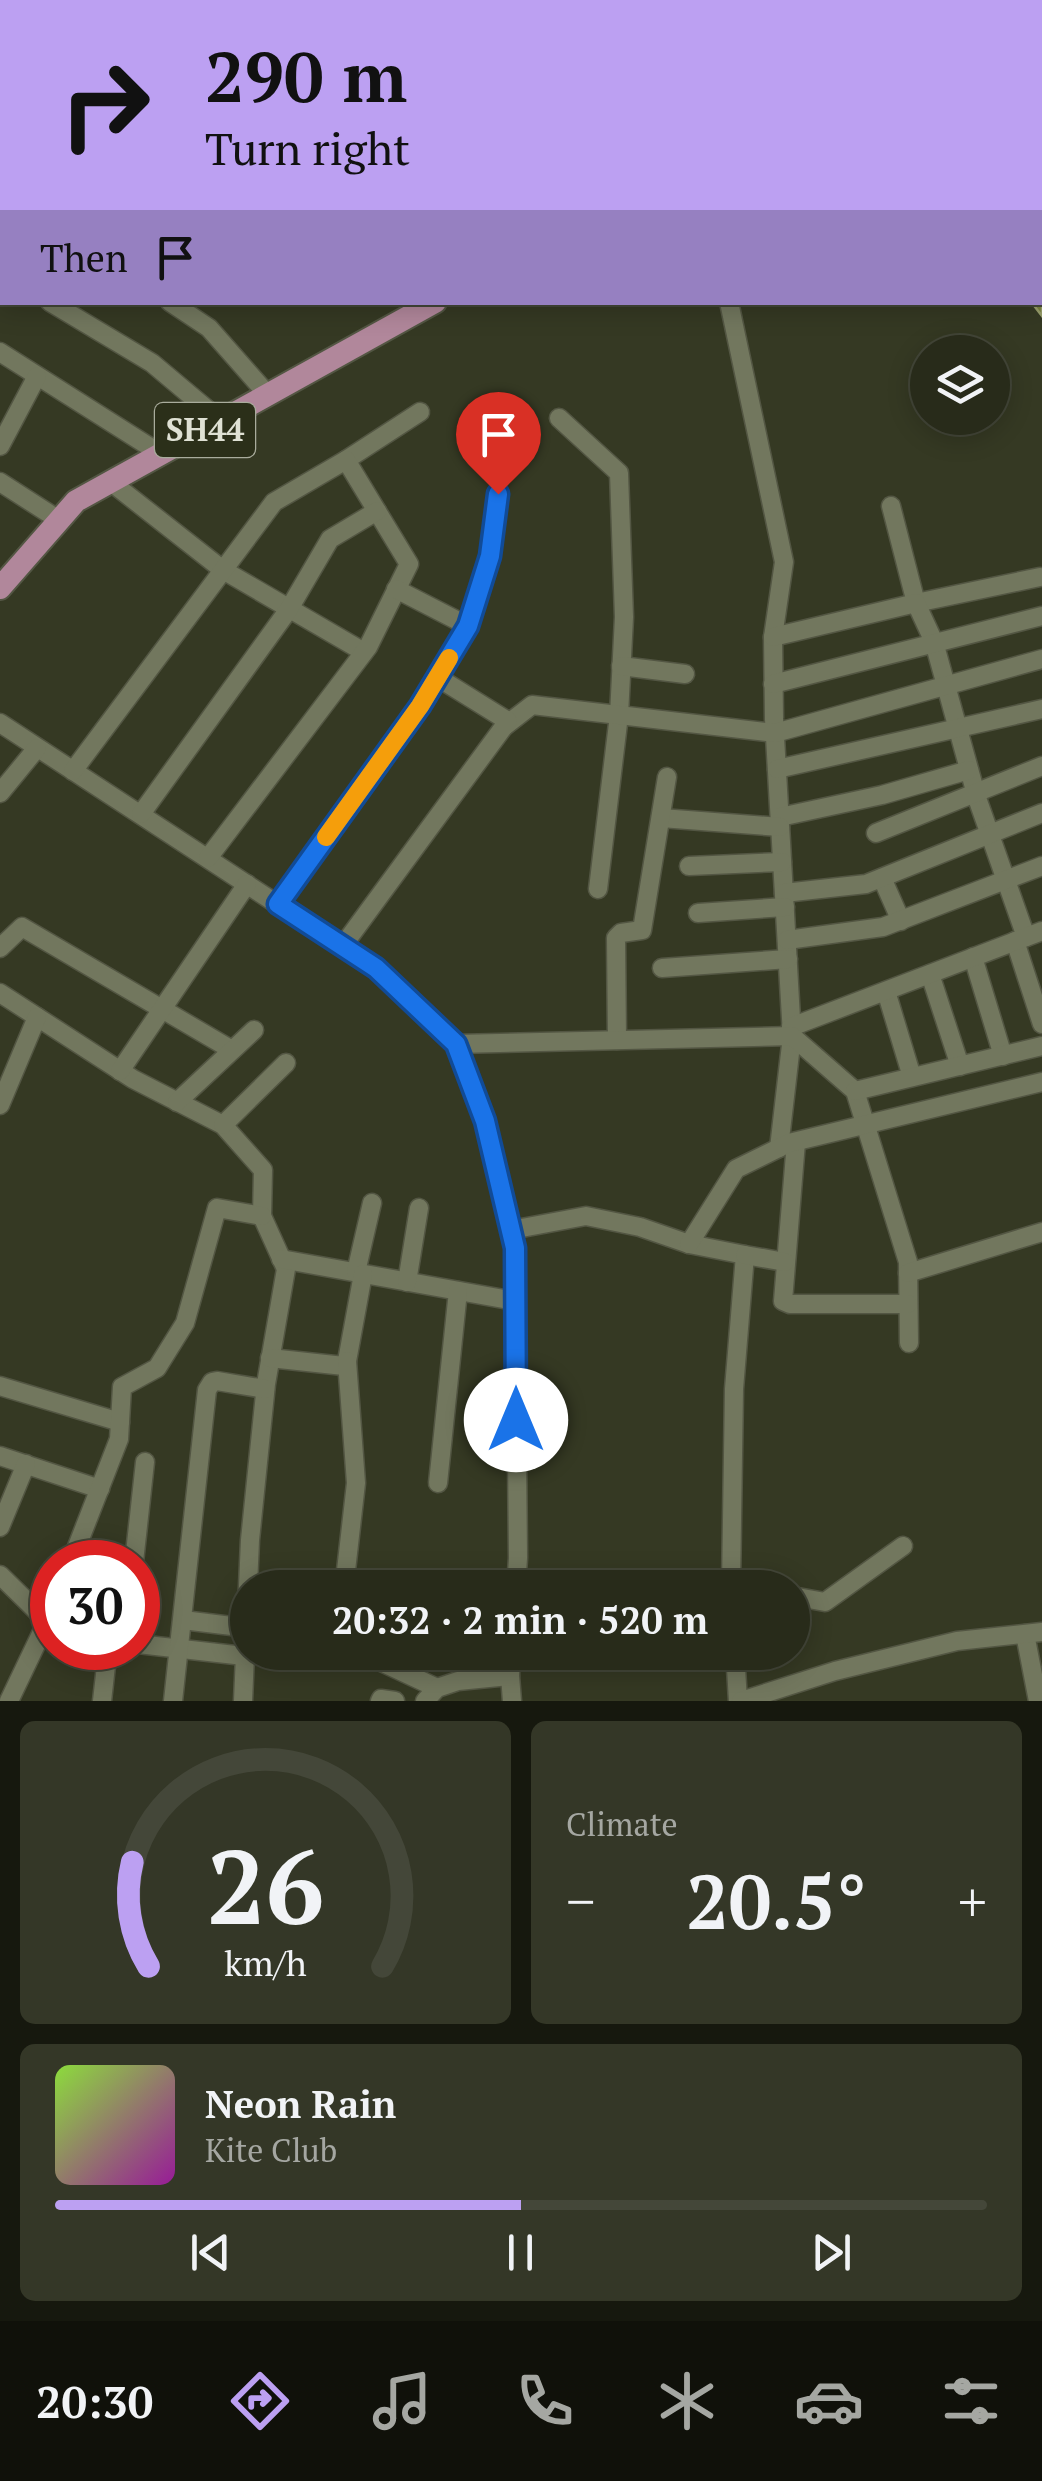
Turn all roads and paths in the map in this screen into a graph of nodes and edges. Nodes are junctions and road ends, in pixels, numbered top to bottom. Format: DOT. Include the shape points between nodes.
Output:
graph roads {
  1 [pos="55,305"];
  2 [pos="174,305"];
  3 [pos="729,305"];
  4 [pos="403,311"];
  5 [pos="0,352"];
  6 [pos="38,376"];
  7 [pos="268,395"];
  8 [pos="420,412"];
  9 [pos="559,418"];
  10 [pos="221,421"];
  11 [pos="0,446"];
  12 [pos="160,454"];
  13 [pos="346,460"];
  14 [pos="0,482"];
  15 [pos="111,482"];
  16 [pos="498,494"];
  17 [pos="890,506"];
  18 [pos="377,511"];
  19 [pos="59,520"];
  20 [pos="222,570"];
  21 [pos="1040,576"];
  22 [pos="0,588"];
  23 [pos="396,589"];
  24 [pos="916,603"];
  25 [pos="289,609"];
  26 [pos="1042,616"];
  27 [pos="468,626"];
  28 [pos="772,637"];
  29 [pos="934,642"];
  30 [pos="364,652"];
  31 [pos="1042,658"];
  32 [pos="621,666"];
  33 [pos="685,674"];
  34 [pos="437,677"];
  35 [pos="773,684"];
  36 [pos="946,686"];
  37 [pos="1042,709"];
  38 [pos="619,715"];
  39 [pos="0,723"];
  40 [pos="505,726"];
  41 [pos="958,730"];
  42 [pos="775,733"];
  43 [pos="38,748"];
  44 [pos="1042,766"];
  45 [pos="777,769"];
  46 [pos="969,770"];
  47 [pos="72,771"];
  48 [pos="667,777"];
  49 [pos="0,793"];
  50 [pos="975,793"];
  51 [pos="1042,813"];
  52 [pos="141,814"];
  53 [pos="661,818"];
  54 [pos="780,822"];
  55 [pos="876,832"];
  56 [pos="990,834"];
  57 [pos="208,858"];
  58 [pos="782,862"];
  59 [pos="689,866"];
  60 [pos="1042,866"];
  61 [pos="882,878"];
  62 [pos="1006,880"];
  63 [pos="247,884"];
  64 [pos="598,889"];
  65 [pos="784,900"];
  66 [pos="278,904"];
  67 [pos="698,913"];
  68 [pos="901,920"];
  69 [pos="1028,936"];
  70 [pos="342,946"];
  71 [pos="0,948"];
  72 [pos="787,949"];
  73 [pos="972,957"];
  74 [pos="662,968"];
  75 [pos="930,974"];
  76 [pos="886,991"];
  77 [pos="0,993"];
  78 [pos="162,1009"];
  79 [pos="37,1016"];
  80 [pos="1042,1024"];
  81 [pos="254,1030"];
  82 [pos="792,1032"];
  83 [pos="616,1040"];
  84 [pos="456,1044"];
  85 [pos="1042,1046"];
  86 [pos="232,1050"];
  87 [pos="1003,1056"];
  88 [pos="286,1063"];
  89 [pos="960,1066"];
  90 [pos="120,1071"];
  91 [pos="912,1077"];
  92 [pos="1042,1082"];
  93 [pos="855,1091"];
  94 [pos="177,1102"];
  95 [pos="0,1105"];
  96 [pos="223,1125"];
  97 [pos="866,1126"];
  98 [pos="788,1145"];
  99 [pos="372,1202"];
  100 [pos="419,1208"];
  101 [pos="262,1216"];
  102 [pos="511,1230"];
  103 [pos="1042,1232"];
  104 [pos="689,1244"];
  105 [pos="745,1254"];
  106 [pos="281,1259"];
  107 [pos="785,1262"];
  108 [pos="360,1273"];
  109 [pos="908,1273"];
  110 [pos="407,1282"];
  111 [pos="458,1291"];
  112 [pos="515,1301"];
  113 [pos="908,1304"];
  114 [pos="909,1343"];
  115 [pos="270,1358"];
  116 [pos="348,1361"];
  117 [pos="0,1386"];
  118 [pos="266,1390"];
  119 [pos="120,1422"];
  120 [pos="0,1456"];
  121 [pos="145,1462"];
  122 [pos="26,1464"];
  123 [pos="438,1483"];
  124 [pos="100,1489"];
  125 [pos="0,1527"];
  126 [pos="80,1540"];
  127 [pos="136,1540"];
  128 [pos="903,1546"];
  129 [pos="249,1570"];
  130 [pos="346,1570"];
  131 [pos="517,1570"];
  132 [pos="735,1570"];
  133 [pos="0,1575"];
  134 [pos="810,1599"];
  135 [pos="30,1606"];
  136 [pos="183,1620"];
  137 [pos="230,1626"];
  138 [pos="1034,1633"];
  139 [pos="160,1646"];
  140 [pos="180,1648"];
  141 [pos="230,1654"];
  142 [pos="30,1661"];
  143 [pos="106,1670"];
  144 [pos="244,1670"];
  145 [pos="393,1670"];
  146 [pos="510,1670"];
  147 [pos="737,1670"];
  148 [pos="510,1676"];
  149 [pos="431,1694"];
  150 [pos="9,1701"];
  151 [pos="102,1701"];
  152 [pos="173,1701"];
  153 [pos="244,1701"];
  154 [pos="380,1701"];
  155 [pos="395,1701"];
  156 [pos="512,1701"];
  157 [pos="740,1701"];
  158 [pos="1038,1701"];
  1 -- 10 [label="street" via="152,364"];
  2 -- 7 [label="street" via="209,328"];
  3 -- 28 [label="street" via="784,562"];
  4 -- 7 [label="main road, SH44"];
  5 -- 6 [label="street"];
  6 -- 11 [label="street"];
  6 -- 12 [label="street"];
  7 -- 10 [label="main road, SH44"];
  8 -- 13 [label="street"];
  9 -- 32 [label="street" via="619,473"];
  10 -- 12 [label="main road, SH44"];
  12 -- 15 [label="main road, SH44"];
  13 -- 18 [label="street"];
  13 -- 20 [label="street" via="274,502"];
  14 -- 19 [label="street"];
  15 -- 19 [label="main road, SH44" via="76,501"];
  15 -- 20 [label="street"];
  16 -- 27 [label="street" via="490,556"];
  17 -- 24 [label="street"];
  18 -- 23 [label="street" via="409,564"];
  18 -- 25 [label="street" via="330,540"];
  19 -- 22 [label="main road, SH44"];
  20 -- 25 [label="street"];
  20 -- 47 [label="street"];
  21 -- 24 [label="street"];
  23 -- 27 [label="street"];
  23 -- 30 [label="street"];
  24 -- 28 [label="street"];
  24 -- 29 [label="street"];
  25 -- 30 [label="street"];
  25 -- 52 [label="street"];
  26 -- 29 [label="street"];
  27 -- 34 [label="street"];
  28 -- 35 [label="street"];
  29 -- 35 [label="street"];
  29 -- 36 [label="street"];
  30 -- 57 [label="street"];
  31 -- 36 [label="street"];
  32 -- 33 [label="street"];
  32 -- 38 [label="street"];
  34 -- 40 [label="street" via="508,721"];
  34 -- 66 [label="street"];
  35 -- 42 [label="street"];
  36 -- 41 [label="street"];
  36 -- 42 [label="street"];
  37 -- 41 [label="street"];
  38 -- 40 [label="street" via="532,705"];
  38 -- 42 [label="street"];
  38 -- 64 [label="street"];
  39 -- 43 [label="street"];
  40 -- 70 [label="street"];
  41 -- 45 [label="street"];
  41 -- 46 [label="street"];
  42 -- 45 [label="street"];
  43 -- 47 [label="street"];
  43 -- 49 [label="street"];
  44 -- 50 [label="street"];
  45 -- 54 [label="street"];
  46 -- 50 [label="street"];
  46 -- 54 [label="street"];
  47 -- 52 [label="street"];
  48 -- 53 [label="street"];
  50 -- 55 [label="street"];
  50 -- 56 [label="street"];
  51 -- 56 [label="street"];
  52 -- 57 [label="street"];
  53 -- 54 [label="street"];
  53 -- 83 [label="street" via="642,930 616,938"];
  54 -- 58 [label="street"];
  56 -- 61 [label="street"];
  56 -- 62 [label="street"];
  57 -- 63 [label="street"];
  58 -- 59 [label="street"];
  58 -- 65 [label="street"];
  60 -- 62 [label="street"];
  61 -- 65 [label="street"];
  61 -- 68 [label="street"];
  62 -- 68 [label="street"];
  62 -- 69 [label="street"];
  63 -- 66 [label="street"];
  63 -- 78 [label="street"];
  65 -- 67 [label="street"];
  65 -- 72 [label="street"];
  66 -- 70 [label="street"];
  68 -- 72 [label="street"];
  69 -- 73 [label="street"];
  69 -- 80 [label="street"];
  70 -- 84 [label="street" via="376,968"];
  71 -- 78 [label="street" via="22,927"];
  72 -- 74 [label="street"];
  72 -- 82 [label="street"];
  73 -- 75 [label="street"];
  73 -- 87 [label="street"];
  75 -- 76 [label="street"];
  75 -- 89 [label="street"];
  76 -- 82 [label="street"];
  76 -- 91 [label="street"];
  77 -- 79 [label="street"];
  78 -- 86 [label="street"];
  78 -- 90 [label="street"];
  79 -- 90 [label="street"];
  79 -- 95 [label="street"];
  81 -- 86 [label="street"];
  82 -- 83 [label="street"];
  82 -- 93 [label="street"];
  82 -- 98 [label="street"];
  83 -- 84 [label="street"];
  84 -- 102 [label="street" via="485,1121"];
  85 -- 87 [label="street"];
  86 -- 94 [label="street"];
  87 -- 89 [label="street"];
  88 -- 96 [label="street"];
  89 -- 91 [label="street"];
  90 -- 94 [label="street"];
  91 -- 93 [label="street"];
  92 -- 97 [label="street"];
  93 -- 97 [label="street"];
  94 -- 96 [label="street"];
  96 -- 101 [label="street" via="263,1170"];
  97 -- 98 [label="street"];
  97 -- 109 [label="street"];
  98 -- 104 [label="street" via="736,1169"];
  98 -- 107 [label="street"];
  99 -- 108 [label="street"];
  100 -- 110 [label="street"];
  101 -- 106 [label="street"];
  101 -- 119 [label="street" via="216,1208 185,1324 156,1368 122,1387"];
  102 -- 104 [label="street" via="586,1216"];
  102 -- 112 [label="street"];
  103 -- 109 [label="street"];
  104 -- 105 [label="street"];
  105 -- 107 [label="street"];
  105 -- 132 [label="street" via="734,1390"];
  106 -- 108 [label="street"];
  106 -- 115 [label="street" via="286,1269"];
  107 -- 113 [label="street" via="786,1303"];
  108 -- 110 [label="street"];
  108 -- 116 [label="street"];
  109 -- 113 [label="street"];
  110 -- 111 [label="street"];
  111 -- 112 [label="street"];
  111 -- 123 [label="street"];
  112 -- 131 [label="street"];
  113 -- 114 [label="street"];
  115 -- 116 [label="street" via="340,1367"];
  115 -- 118 [label="street"];
  116 -- 130 [label="street" via="356,1482"];
  117 -- 119 [label="street"];
  118 -- 129 [label="street"];
  118 -- 136 [label="street" via="209,1385"];
  119 -- 124 [label="street"];
  120 -- 122 [label="street"];
  121 -- 127 [label="street"];
  122 -- 124 [label="street"];
  122 -- 125 [label="street"];
  124 -- 126 [label="street"];
  128 -- 134 [label="street" via="825,1602"];
  133 -- 135 [label="street"];
  136 -- 137 [label="street"];
  136 -- 140 [label="street"];
  138 -- 157 [label="street" via="957,1641"];
  138 -- 158 [label="street"];
  139 -- 140 [label="street"];
  140 -- 141 [label="street"];
  140 -- 152 [label="street"];
  142 -- 150 [label="street"];
  143 -- 151 [label="street"];
  144 -- 153 [label="street"];
  145 -- 149 [label="street"];
  146 -- 148 [label="street"];
  147 -- 157 [label="street"];
  148 -- 149 [label="street" via="458,1680"];
  148 -- 156 [label="street"];
  154 -- 155 [label="street"];
}
